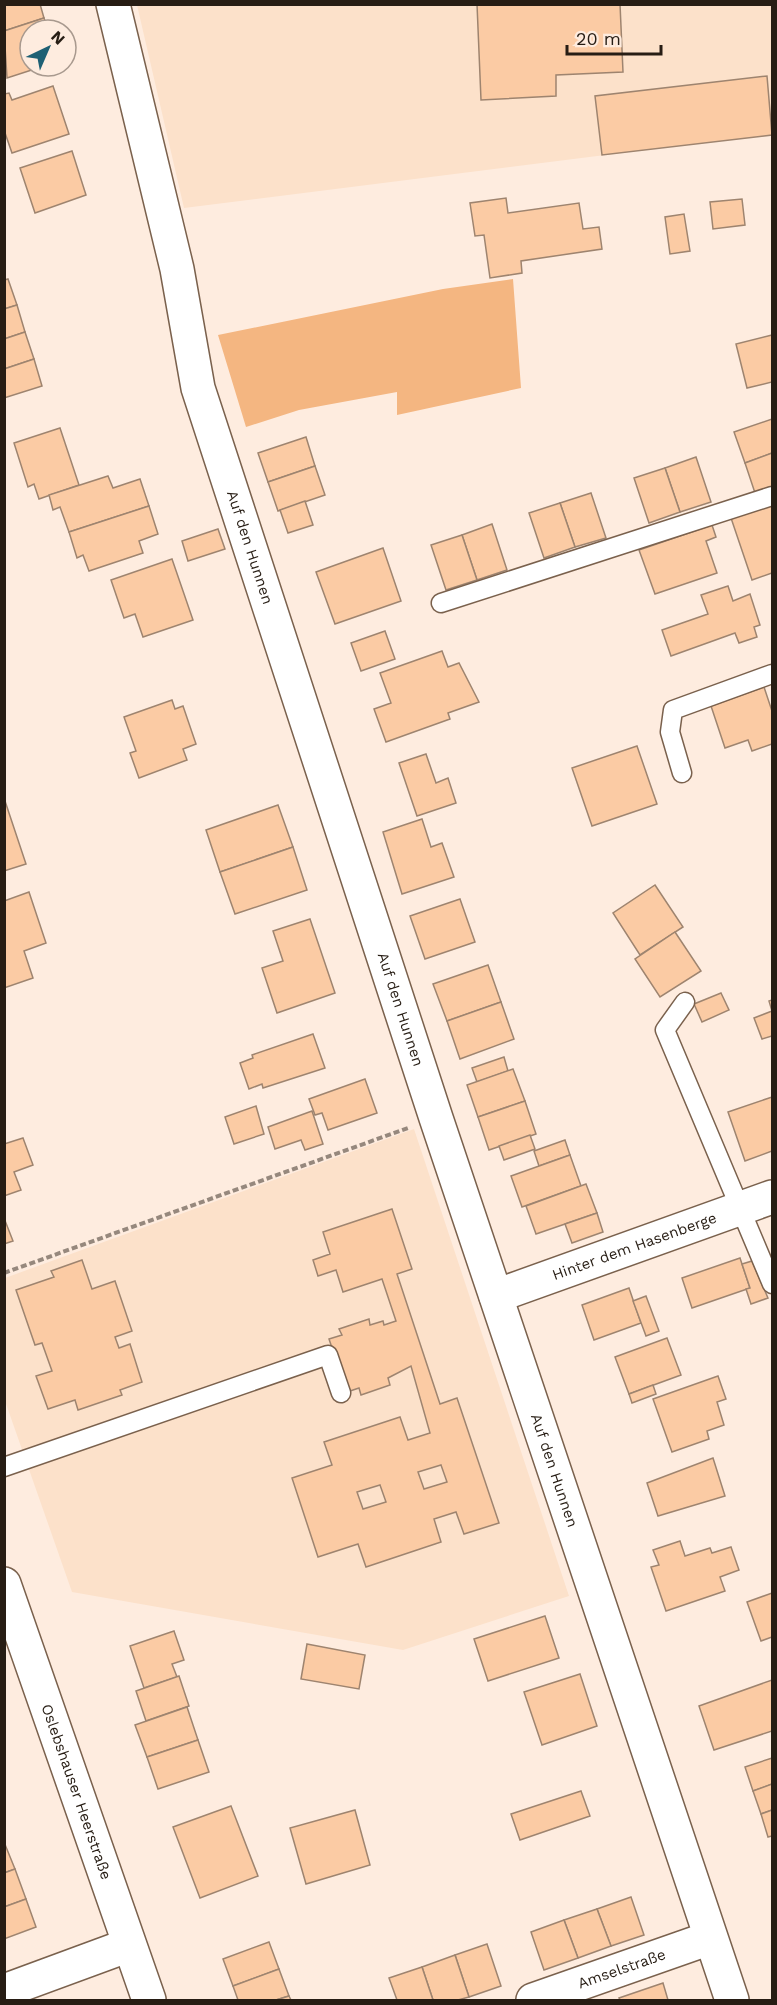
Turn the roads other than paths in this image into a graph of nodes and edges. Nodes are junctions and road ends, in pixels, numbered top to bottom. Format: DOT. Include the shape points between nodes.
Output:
graph roads {
  1 [pos="113,4"];
  2 [pos="772,496"];
  3 [pos="441,603"];
  4 [pos="772,674"];
  5 [pos="682,773"];
  6 [pos="685,1002"];
  7 [pos="772,1197"];
  8 [pos="739,1209"];
  9 [pos="772,1284"];
  10 [pos="496,1296"];
  11 [pos="340,1393"];
  12 [pos="4,1467"];
  13 [pos="4,1584"];
  14 [pos="710,1938"];
  15 [pos="129,1945"];
  16 [pos="4,1991"];
  17 [pos="149,2001"];
  18 [pos="533,2001"];
  19 [pos="732,2001"];
  1 -- 10 [label="street, Auf den Hunnen" via="177,269 198,388"];
  2 -- 3 [label="lane"];
  4 -- 5 [label="lane" via="673,710 670,732"];
  6 -- 8 [label="lane" via="665,1030"];
  7 -- 8 [label="street, Hinter dem Hasenberge"];
  8 -- 9 [label="lane"];
  8 -- 10 [label="street, Hinter dem Hasenberge"];
  10 -- 14 [label="street, Auf den Hunnen"];
  11 -- 12 [label="lane" via="328,1355"];
  13 -- 15 [label="street, Oslebshauser Heerstraße"];
  14 -- 18 [label="street, Amselstraße"];
  14 -- 19 [label="street, Auf den Hunnen"];
  15 -- 16 [label="street"];
  15 -- 17 [label="street, Oslebshauser Heerstraße"];
}
